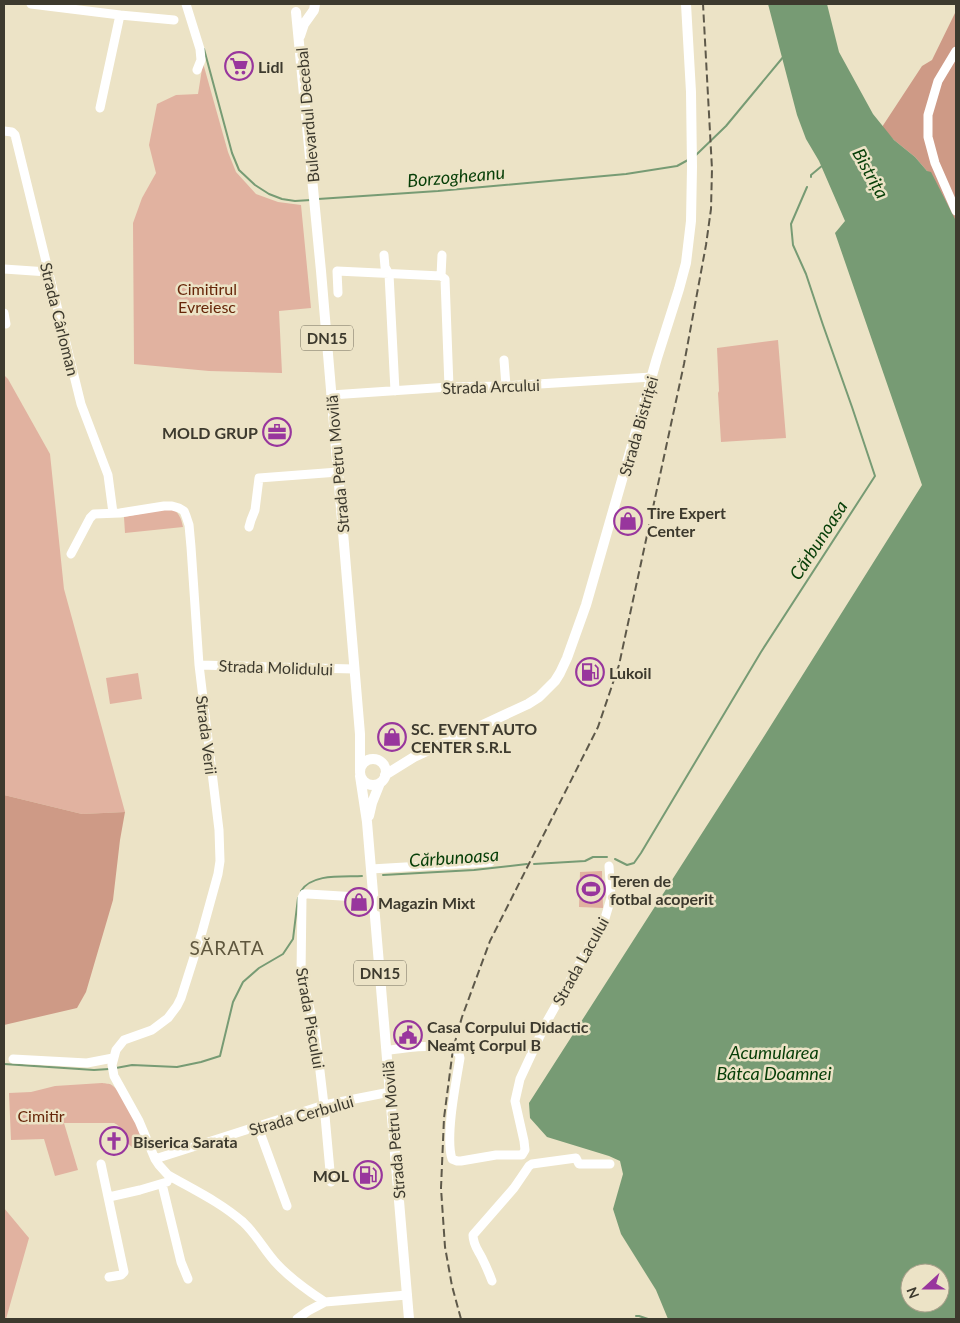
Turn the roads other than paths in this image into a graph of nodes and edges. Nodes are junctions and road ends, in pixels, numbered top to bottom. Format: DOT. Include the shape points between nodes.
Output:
graph roads {
  1 [pos="31,4"];
  2 [pos="186,4"];
  3 [pos="686,4"];
  4 [pos="295,8"];
  5 [pos="313,8"];
  6 [pos="120,15"];
  7 [pos="174,20"];
  8 [pos="300,37"];
  9 [pos="956,51"];
  10 [pos="197,70"];
  11 [pos="100,108"];
  12 [pos="4,131"];
  13 [pos="315,199"];
  14 [pos="956,212"];
  15 [pos="384,255"];
  16 [pos="442,255"];
  17 [pos="4,269"];
  18 [pos="48,272"];
  19 [pos="389,274"];
  20 [pos="442,276"];
  21 [pos="338,293"];
  22 [pos="4,313"];
  23 [pos="6,324"];
  24 [pos="504,360"];
  25 [pos="652,377"];
  26 [pos="506,386"];
  27 [pos="450,387"];
  28 [pos="395,391"];
  29 [pos="332,394"];
  30 [pos="338,472"];
  31 [pos="113,513"];
  32 [pos="250,527"];
  33 [pos="71,554"];
  34 [pos="199,665"];
  35 [pos="354,669"];
  36 [pos="360,734"];
  37 [pos="414,757"];
  38 [pos="377,761"];
  39 [pos="360,773"];
  40 [pos="383,779"];
  41 [pos="367,822"];
  42 [pos="490,862"];
  43 [pos="610,866"];
  44 [pos="371,869"];
  45 [pos="373,895"];
  46 [pos="386,1050"];
  47 [pos="13,1059"];
  48 [pos="113,1065"];
  49 [pos="390,1092"];
  50 [pos="324,1105"];
  51 [pos="258,1127"];
  52 [pos="522,1155"];
  53 [pos="156,1159"];
  54 [pos="102,1164"];
  55 [pos="610,1164"];
  56 [pos="529,1166"];
  57 [pos="174,1178"];
  58 [pos="331,1182"];
  59 [pos="162,1184"];
  60 [pos="109,1197"];
  61 [pos="287,1206"];
  62 [pos="109,1277"];
  63 [pos="188,1279"];
  64 [pos="492,1282"];
  65 [pos="407,1295"];
  66 [pos="325,1302"];
  67 [pos="297,1319"];
  68 [pos="409,1319"];
  1 -- 6 [label="street"];
  2 -- 10 [label="street" via="200,49 201,60"];
  3 -- 25 [label="main road, Strada Bistriței" via="691,92 691,221 686,263"];
  4 -- 5 [label="main road, DN15" via="303,15"];
  4 -- 8 [label="main road, Bulevardul Decebal / DN15"];
  5 -- 8 [label="main road, Bulevardul Decebal / DN15"];
  6 -- 7 [label="street"];
  6 -- 11 [label="street"];
  8 -- 13 [label="main road, Bulevardul Decebal / DN15"];
  9 -- 14 [label="street" via="938,82 928,115 928,137 935,163"];
  12 -- 18 [label="street, Strada Cârloman" via="15,135"];
  13 -- 29 [label="main road, Strada Petru Movilă / DN15"];
  15 -- 19 [label="street"];
  16 -- 20 [label="street"];
  17 -- 18 [label="street"];
  18 -- 31 [label="street, Strada Cârloman" via="81,404 108,475"];
  19 -- 20 [label="street"];
  19 -- 21 [label="street" via="337,271"];
  19 -- 28 [label="street"];
  20 -- 27 [label="street" via="445,279"];
  22 -- 23 [label="street"];
  24 -- 26 [label="street"];
  25 -- 26 [label="street, Strada Arcului"];
  25 -- 37 [label="main road, Strada Bistriței" via="586,605 555,681 528,704"];
  26 -- 27 [label="street, Strada Arcului"];
  27 -- 28 [label="street, Strada Arcului"];
  28 -- 29 [label="street, Strada Arcului"];
  29 -- 30 [label="main road, Strada Petru Movilă / DN15"];
  30 -- 32 [label="street" via="259,478"];
  30 -- 35 [label="main road, Strada Petru Movilă / DN15"];
  31 -- 33 [label="street, Strada Verii" via="94,514"];
  31 -- 34 [label="street, Strada Verii" via="168,506 184,511 189,525"];
  34 -- 35 [label="street, Strada Molidului"];
  34 -- 48 [label="street, Strada Verii" via="219,830 218,874 177,1006 152,1030 124,1040 116,1050"];
  35 -- 36 [label="main road, Strada Petru Movilă / DN15"];
  36 -- 38 [label="main road, Strada Petru Movilă / DN15"];
  36 -- 39 [label="main road, Strada Petru Movilă / DN15"];
  37 -- 38 [label="main road, Strada Bistriței" via="395,762"];
  37 -- 40 [label="main road, Strada Bistriței"];
  38 -- 39 [label="main road" via="369,760 363,764"];
  38 -- 40 [label="main road, DN15" via="385,768"];
  39 -- 40 [label="main road" via="368,784"];
  39 -- 41 [label="main road, Strada Petru Movilă / DN15"];
  40 -- 41 [label="main road, Strada Petru Movilă / DN15"];
  41 -- 44 [label="main road, Strada Petru Movilă / DN15"];
  42 -- 44 [label="street"];
  43 -- 52 [label="street, Strada Lacului" via="611,898 603,925 546,1023 520,1080 515,1101 524,1141"];
  44 -- 45 [label="main road, Strada Petru Movilă / DN15"];
  45 -- 46 [label="main road, Strada Petru Movilă / DN15"];
  45 -- 50 [label="street, Strada Piscului" via="304,894 302,898 301,974 315,1029"];
  46 -- 49 [label="main road, Strada Petru Movilă / DN15"];
  46 -- 52 [label="street" via="440,1047 453,1049 459,1054 451,1129 452,1159 461,1161 496,1155"];
  47 -- 48 [label="street"];
  48 -- 53 [label="street" via="115,1080 140,1121"];
  49 -- 50 [label="street, Strada Cerbului"];
  49 -- 65 [label="main road, Strada Petru Movilă / DN15"];
  50 -- 51 [label="street, Strada Cerbului"];
  50 -- 58 [label="street, Strada Piscului"];
  51 -- 53 [label="street, Strada Cerbului"];
  51 -- 61 [label="street"];
  52 -- 56 [label="street"];
  53 -- 57 [label="street"];
  54 -- 60 [label="street"];
  55 -- 56 [label="street" via="579,1164 576,1158"];
  56 -- 64 [label="street" via="473,1235 475,1248"];
  57 -- 59 [label="street"];
  57 -- 66 [label="street" via="233,1214 277,1264"];
  59 -- 60 [label="street"];
  59 -- 63 [label="street"];
  60 -- 62 [label="street" via="124,1272"];
  65 -- 66 [label="street"];
  65 -- 68 [label="main road, Strada Petru Movilă / DN15"];
  66 -- 67 [label="street"];
}
